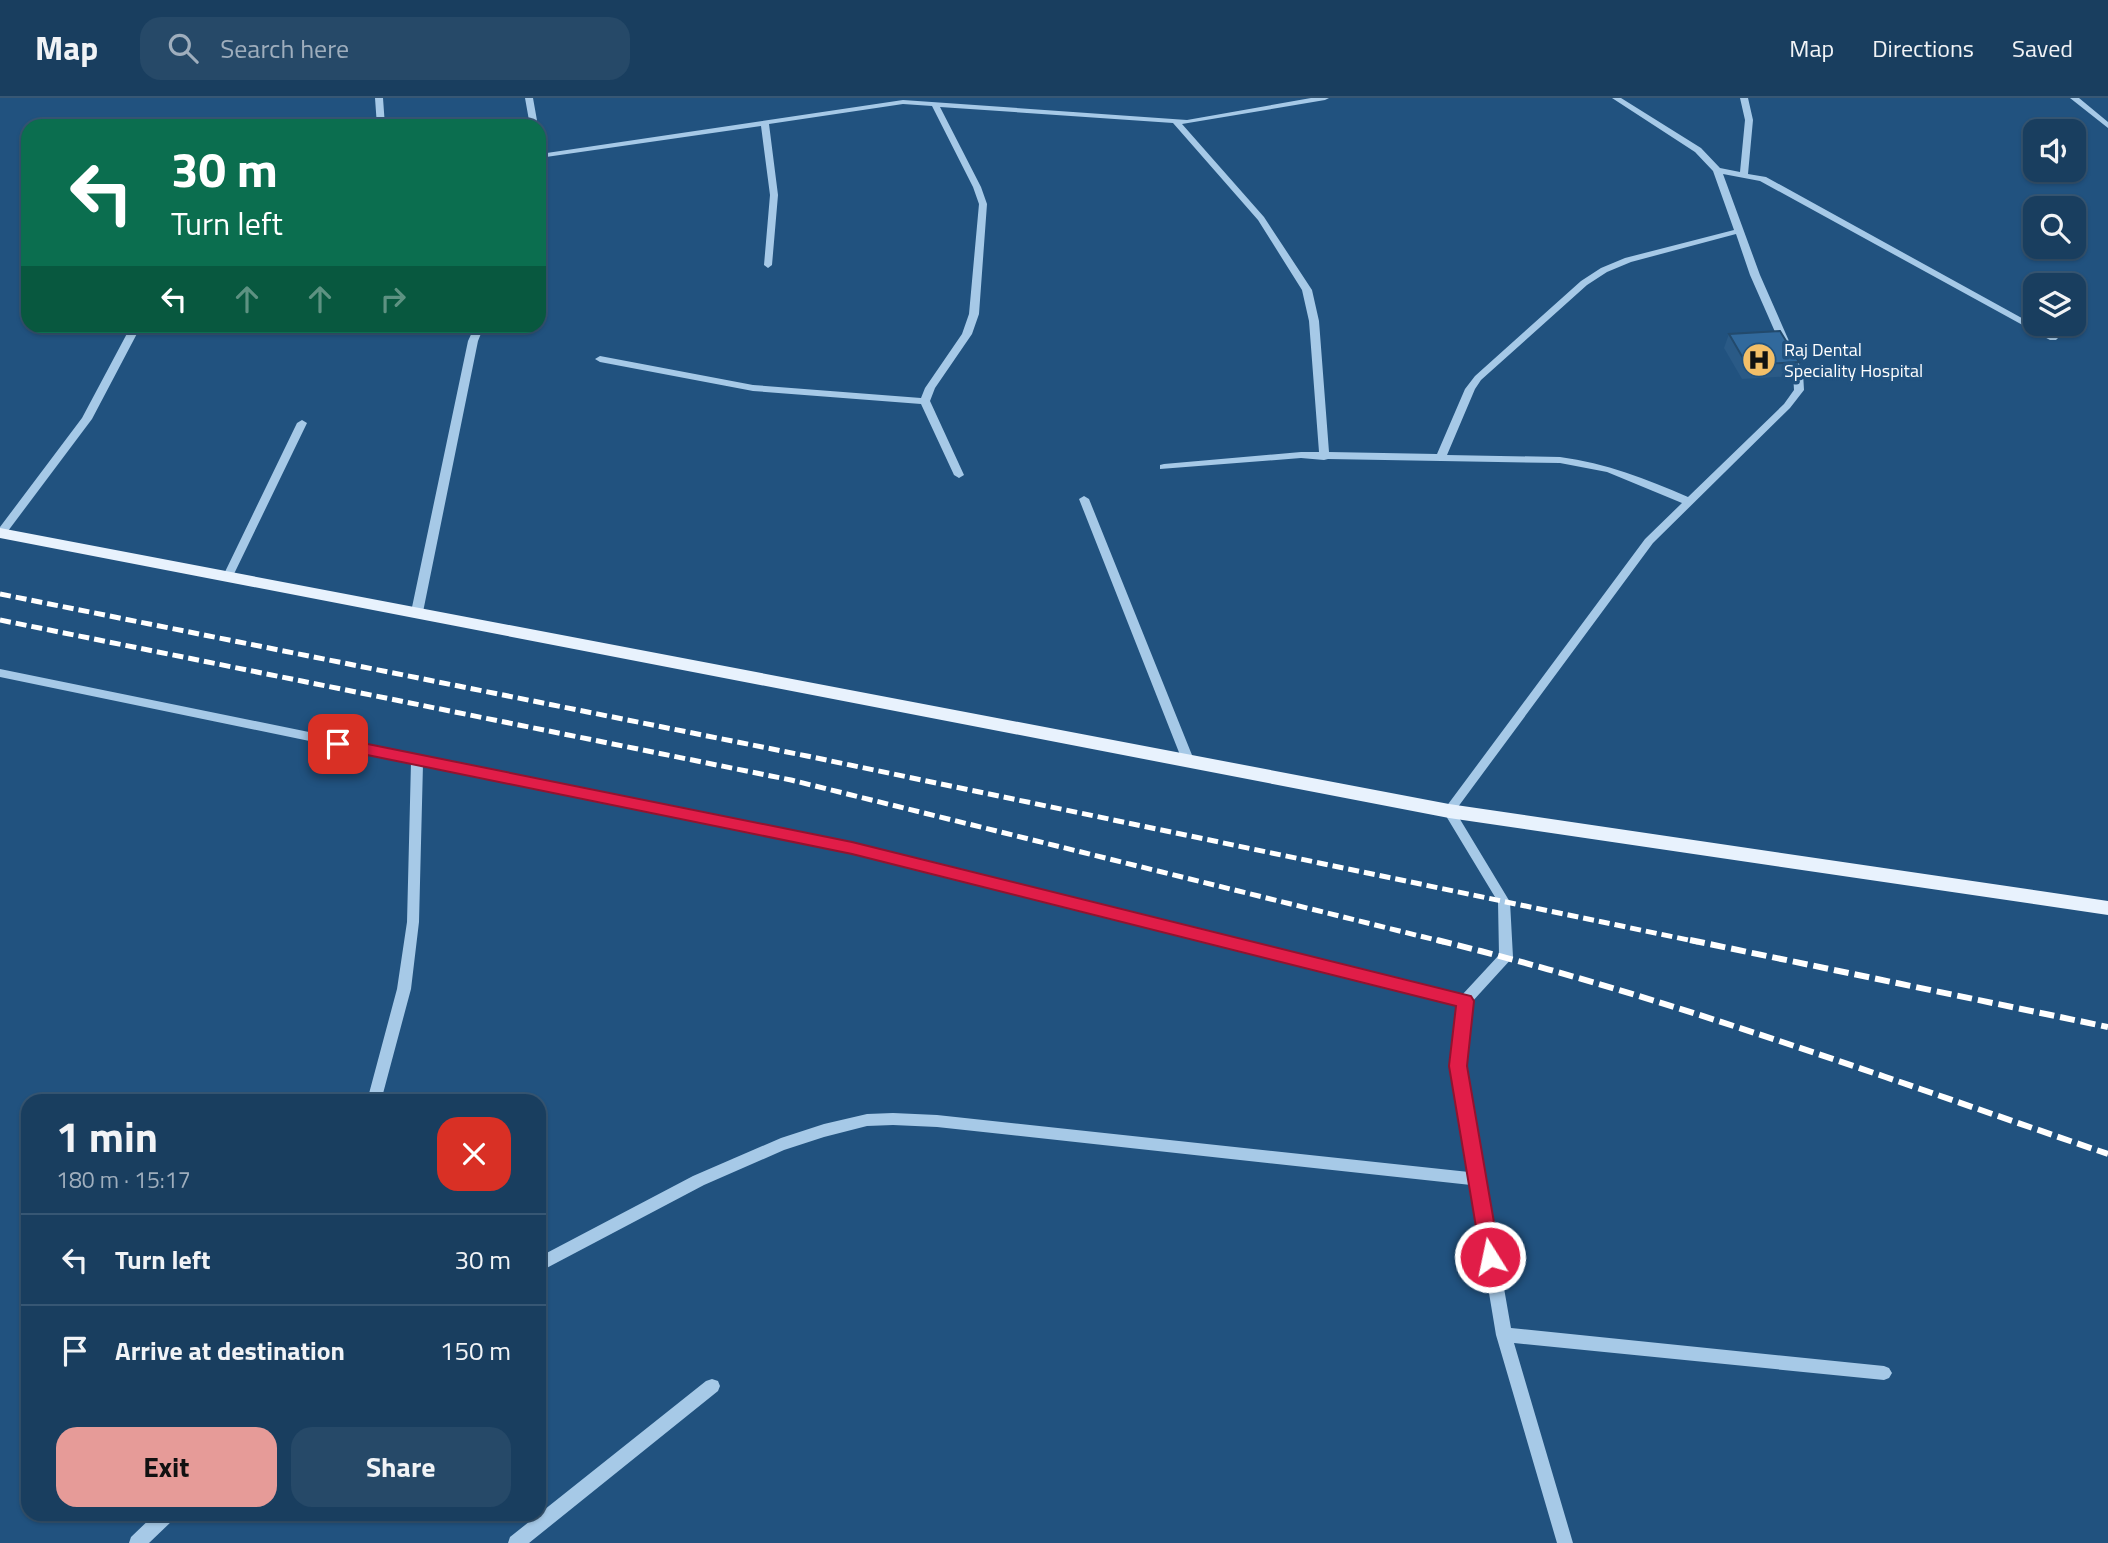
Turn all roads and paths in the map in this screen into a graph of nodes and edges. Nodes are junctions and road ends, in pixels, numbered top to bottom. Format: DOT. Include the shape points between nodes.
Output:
graph roads {
  1 [pos="379,98"];
  2 [pos="529,98"];
  3 [pos="1325,98"];
  4 [pos="1616,98"];
  5 [pos="1744,98"];
  6 [pos="2074,98"];
  7 [pos="928,101"];
  8 [pos="380,119"];
  9 [pos="533,119"];
  10 [pos="1175,121"];
  11 [pos="765,122"];
  12 [pos="2108,126"];
  13 [pos="546,154"];
  14 [pos="1717,170"];
  15 [pos="1744,174"];
  16 [pos="1739,231"];
  17 [pos="768,265"];
  18 [pos="132,333"];
  19 [pos="476,333"];
  20 [pos="2053,338"];
  21 [pos="600,359"];
  22 [pos="925,401"];
  23 [pos="302,423"];
  24 [pos="1324,457"];
  25 [pos="1441,458"];
  26 [pos="1164,467"];
  27 [pos="959,475"];
  28 [pos="1084,499"];
  29 [pos="1689,502"];
  30 [pos="1,533"];
  31 [pos="228,576"];
  32 [pos="417,612"];
  33 [pos="0,674"];
  34 [pos="417,760"];
  35 [pos="1188,761"];
  36 [pos="1449,811"];
  37 [pos="2108,908"];
  38 [pos="1465,1001"];
  39 [pos="376,1094"];
  40 [pos="1477,1179"];
  41 [pos="546,1261"];
  42 [pos="1504,1335"];
  43 [pos="1884,1373"];
  44 [pos="712,1386"];
  45 [pos="546,1519"];
  46 [pos="160,1521"];
  47 [pos="543,1521"];
  48 [pos="136,1543"];
  49 [pos="516,1543"];
  50 [pos="1565,1543"];
  1 -- 8 [label="street"];
  2 -- 9 [label="street"];
  3 -- 10 [label="street"];
  4 -- 14 [label="street" via="1698,150"];
  5 -- 15 [label="street" via="1749,120"];
  6 -- 12 [label="street"];
  7 -- 10 [label="street"];
  7 -- 11 [label="street" via="834,108"];
  7 -- 22 [label="street" via="983,204 974,313 967,334"];
  10 -- 24 [label="street" via="1261,219 1307,290 1314,321"];
  11 -- 13 [label="street"];
  11 -- 17 [label="street" via="774,195"];
  14 -- 15 [label="street"];
  14 -- 16 [label="street"];
  15 -- 20 [label="street" via="1763,179"];
  16 -- 25 [label="street" via="1628,260 1584,282 1478,378"];
  16 -- 29 [label="street" via="1798,373 1799,390"];
  18 -- 30 [label="street" via="87,418"];
  19 -- 32 [label="street"];
  21 -- 22 [label="street" via="753,388"];
  22 -- 27 [label="street"];
  23 -- 31 [label="street"];
  24 -- 25 [label="street"];
  24 -- 26 [label="street" via="1275,456"];
  25 -- 29 [label="street" via="1593,463"];
  28 -- 35 [label="street"];
  29 -- 36 [label="street" via="1649,541"];
  30 -- 31 [label="main road"];
  31 -- 32 [label="main road"];
  32 -- 35 [label="main road"];
  33 -- 34 [label="street"];
  34 -- 38 [label="street" via="852,848"];
  34 -- 39 [label="street" via="413,922 404,989"];
  35 -- 36 [label="main road"];
  36 -- 37 [label="main road"];
  36 -- 38 [label="street" via="1504,902 1506,957"];
  38 -- 40 [label="street" via="1458,1066"];
  40 -- 41 [label="street" via="937,1121 870,1120 785,1142"];
  40 -- 42 [label="street"];
  42 -- 43 [label="street"];
  42 -- 50 [label="street"];
  44 -- 45 [label="street"];
  46 -- 48 [label="street"];
  47 -- 49 [label="street"];
}
